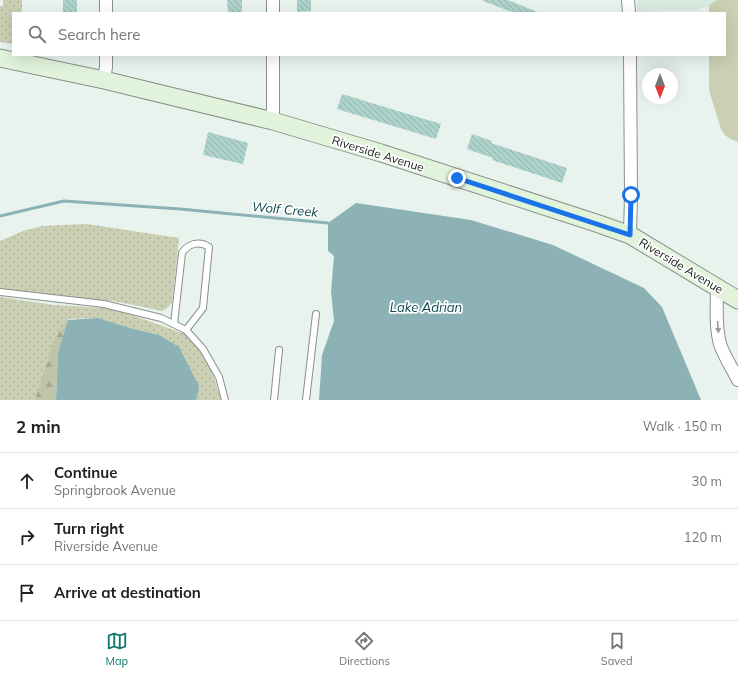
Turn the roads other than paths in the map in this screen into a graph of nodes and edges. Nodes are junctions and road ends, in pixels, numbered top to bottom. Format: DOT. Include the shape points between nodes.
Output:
graph roads {
  1 [pos="106,0"];
  2 [pos="273,0"];
  3 [pos="628,0"];
  4 [pos="106,12"];
  5 [pos="273,12"];
  6 [pos="629,12"];
  7 [pos="106,56"];
  8 [pos="273,56"];
  9 [pos="630,56"];
  10 [pos="0,58"];
  11 [pos="104,80"];
  12 [pos="273,122"];
  13 [pos="630,235"];
  14 [pos="716,288"];
  15 [pos="0,292"];
  16 [pos="738,300"];
  17 [pos="316,314"];
  18 [pos="174,324"];
  19 [pos="186,330"];
  20 [pos="279,350"];
  21 [pos="738,380"];
  22 [pos="225,400"];
  23 [pos="274,400"];
  24 [pos="306,400"];
  1 -- 4 [label="street"];
  2 -- 5 [label="street"];
  3 -- 6 [label="street"];
  7 -- 11 [label="street"];
  8 -- 12 [label="street"];
  9 -- 13 [label="street"];
  10 -- 11 [label="street, Riverside Avenue"];
  11 -- 12 [label="street, Riverside Avenue"];
  12 -- 13 [label="street, Riverside Avenue" via="381,153"];
  13 -- 14 [label="street, Riverside Avenue"];
  14 -- 16 [label="street, Riverside Avenue"];
  14 -- 21 [label="street, one-way" via="720,343"];
  15 -- 18 [label="lane" via="104,304 161,318"];
  17 -- 24 [label="lane"];
  18 -- 19 [label="lane"];
  18 -- 19 [label="lane" via="182,254 191,244 205,244 209,247 203,308"];
  19 -- 22 [label="lane" via="203,349 219,377"];
  20 -- 23 [label="lane"];
}
